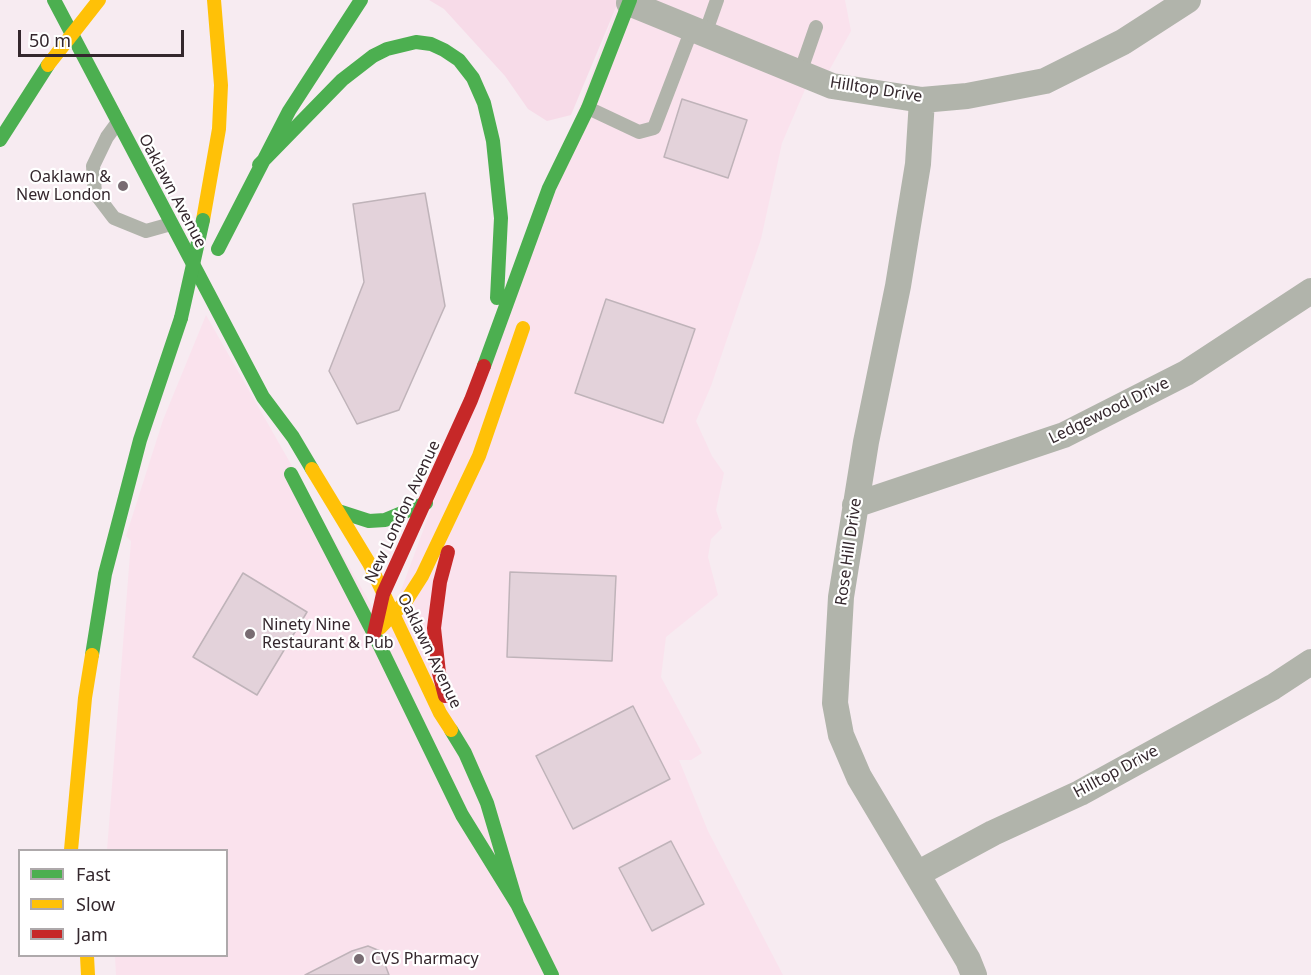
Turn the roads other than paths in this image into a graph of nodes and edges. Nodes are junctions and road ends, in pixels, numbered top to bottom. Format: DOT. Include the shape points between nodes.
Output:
graph roads {
  1 [pos="54,0"];
  2 [pos="99,0"];
  3 [pos="214,0"];
  4 [pos="361,0"];
  5 [pos="717,0"];
  6 [pos="1188,0"];
  7 [pos="629,1"];
  8 [pos="816,27"];
  9 [pos="699,31"];
  10 [pos="800,73"];
  11 [pos="922,100"];
  12 [pos="588,108"];
  13 [pos="118,122"];
  14 [pos="0,140"];
  15 [pos="259,165"];
  16 [pos="575,170"];
  17 [pos="171,224"];
  18 [pos="1311,291"];
  19 [pos="529,310"];
  20 [pos="181,318"];
  21 [pos="491,350"];
  22 [pos="263,397"];
  23 [pos="293,437"];
  24 [pos="278,446"];
  25 [pos="479,456"];
  26 [pos="426,503"];
  27 [pos="855,505"];
  28 [pos="338,511"];
  29 [pos="383,594"];
  30 [pos="393,615"];
  31 [pos="374,634"];
  32 [pos="1311,662"];
  33 [pos="465,753"];
  34 [pos="78,762"];
  35 [pos="70,849"];
  36 [pos="81,849"];
  37 [pos="917,874"];
  38 [pos="517,904"];
  39 [pos="87,957"];
  40 [pos="88,975"];
  41 [pos="552,975"];
  42 [pos="974,975"];
  1 -- 13 [label="main road, Oaklawn Avenue"];
  2 -- 14 [label="main road, bridge" via="48,65"];
  3 -- 20 [label="main road, bridge" via="221,86 217,139"];
  4 -- 15 [label="main road"];
  5 -- 9 [label="lane"];
  6 -- 11 [label="street, Hilltop Drive" via="1123,42 1045,81"];
  7 -- 9 [label="street, Hilltop Drive"];
  7 -- 12 [label="main road, New London Avenue"];
  8 -- 10 [label="lane"];
  9 -- 10 [label="street, Hilltop Drive"];
  9 -- 12 [label="lane" via="654,128 639,132"];
  10 -- 11 [label="street, Hilltop Drive" via="832,86"];
  11 -- 27 [label="street, Rose Hill Drive" via="916,175"];
  12 -- 16 [label="main road, New London Avenue"];
  12 -- 21 [label="main road, New London Avenue" via="549,188"];
  13 -- 17 [label="main road, Oaklawn Avenue"];
  13 -- 17 [label="lane" via="93,166 95,193 114,218 146,231"];
  15 -- 20 [label="main road, bridge"];
  15 -- 21 [label="main road" via="342,80 387,49 416,42 431,44 459,60 480,90 497,166 501,257"];
  17 -- 22 [label="main road, Oaklawn Avenue"];
  18 -- 27 [label="street, Ledgewood Drive" via="1186,373 1064,435"];
  19 -- 25 [label="main road"];
  20 -- 34 [label="main road" via="140,440 105,573"];
  21 -- 26 [label="main road, New London Avenue"];
  22 -- 23 [label="main road, Oaklawn Avenue"];
  22 -- 24 [label="main road, Oaklawn Avenue"];
  23 -- 24 [label="lane"];
  23 -- 28 [label="main road, Oaklawn Avenue"];
  24 -- 31 [label="main road, Oaklawn Avenue"];
  25 -- 30 [label="main road" via="422,576"];
  25 -- 33 [label="main road" via="443,571 434,628 439,673"];
  26 -- 28 [label="main road" via="384,520 357,518"];
  26 -- 29 [label="main road, New London Avenue"];
  27 -- 37 [label="street, Rose Hill Drive" via="841,597 835,703 841,735 859,777"];
  28 -- 29 [label="main road, Oaklawn Avenue"];
  29 -- 30 [label="main road, Oaklawn Avenue"];
  29 -- 31 [label="main road, New London Avenue"];
  30 -- 31 [label="main road"];
  30 -- 33 [label="main road, Oaklawn Avenue" via="440,713"];
  31 -- 38 [label="main road, Oaklawn Avenue" via="462,815"];
  32 -- 37 [label="street, Hilltop Drive" via="1273,687 1080,793"];
  33 -- 38 [label="main road, Oaklawn Avenue" via="487,803"];
  34 -- 35 [label="main road"];
  34 -- 36 [label="main road"];
  37 -- 42 [label="street, Rose Hill Drive"];
  38 -- 41 [label="main road, Oaklawn Avenue"];
  39 -- 40 [label="main road"];
}
